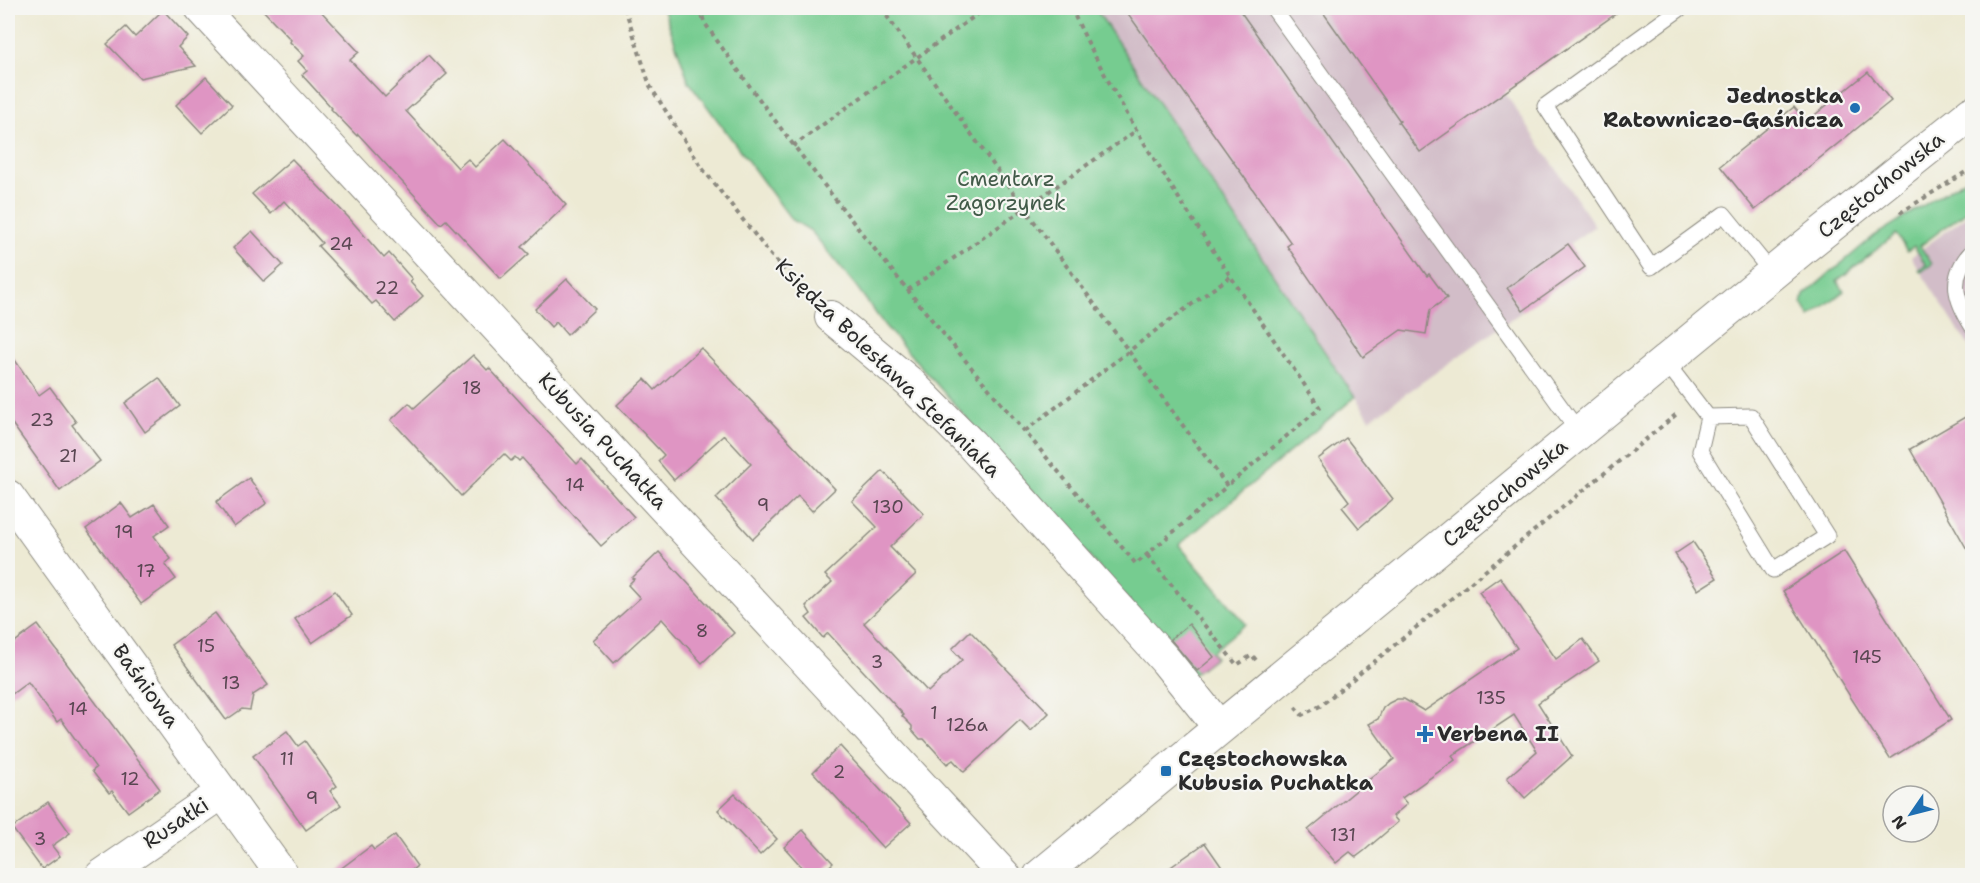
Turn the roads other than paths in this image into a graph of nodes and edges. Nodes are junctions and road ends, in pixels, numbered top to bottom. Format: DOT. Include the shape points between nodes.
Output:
graph roads {
  1 [pos="201,8"];
  2 [pos="1273,8"];
  3 [pos="1682,8"];
  4 [pos="1972,113"];
  5 [pos="1972,251"];
  6 [pos="1772,273"];
  7 [pos="831,317"];
  8 [pos="1972,326"];
  9 [pos="1665,361"];
  10 [pos="1708,417"];
  11 [pos="1579,432"];
  12 [pos="8,496"];
  13 [pos="1219,727"];
  14 [pos="223,792"];
  15 [pos="100,876"];
  16 [pos="283,876"];
  17 [pos="1005,876"];
  18 [pos="1040,876"];
  1 -- 17 [label="street, Kubusia Puchatka"];
  2 -- 11 [label="lane"];
  3 -- 6 [label="lane" via="1545,106 1652,267 1724,214"];
  4 -- 6 [label="main road, Częstochowska"];
  5 -- 8 [label="lane" via="1956,280 1957,296"];
  6 -- 9 [label="main road, Częstochowska"];
  7 -- 13 [label="street, Księdza Bolesława Stefaniaka" via="909,382 971,444 1166,661"];
  9 -- 10 [label="lane"];
  9 -- 11 [label="main road, Częstochowska"];
  10 -- 10 [label="lane" via="1751,416 1827,536 1773,570 1700,451"];
  11 -- 13 [label="main road, Częstochowska"];
  12 -- 14 [label="street, Baśniowa"];
  13 -- 18 [label="main road, Częstochowska"];
  14 -- 15 [label="street, Rusałki"];
  14 -- 16 [label="street, Baśniowa"];
}
